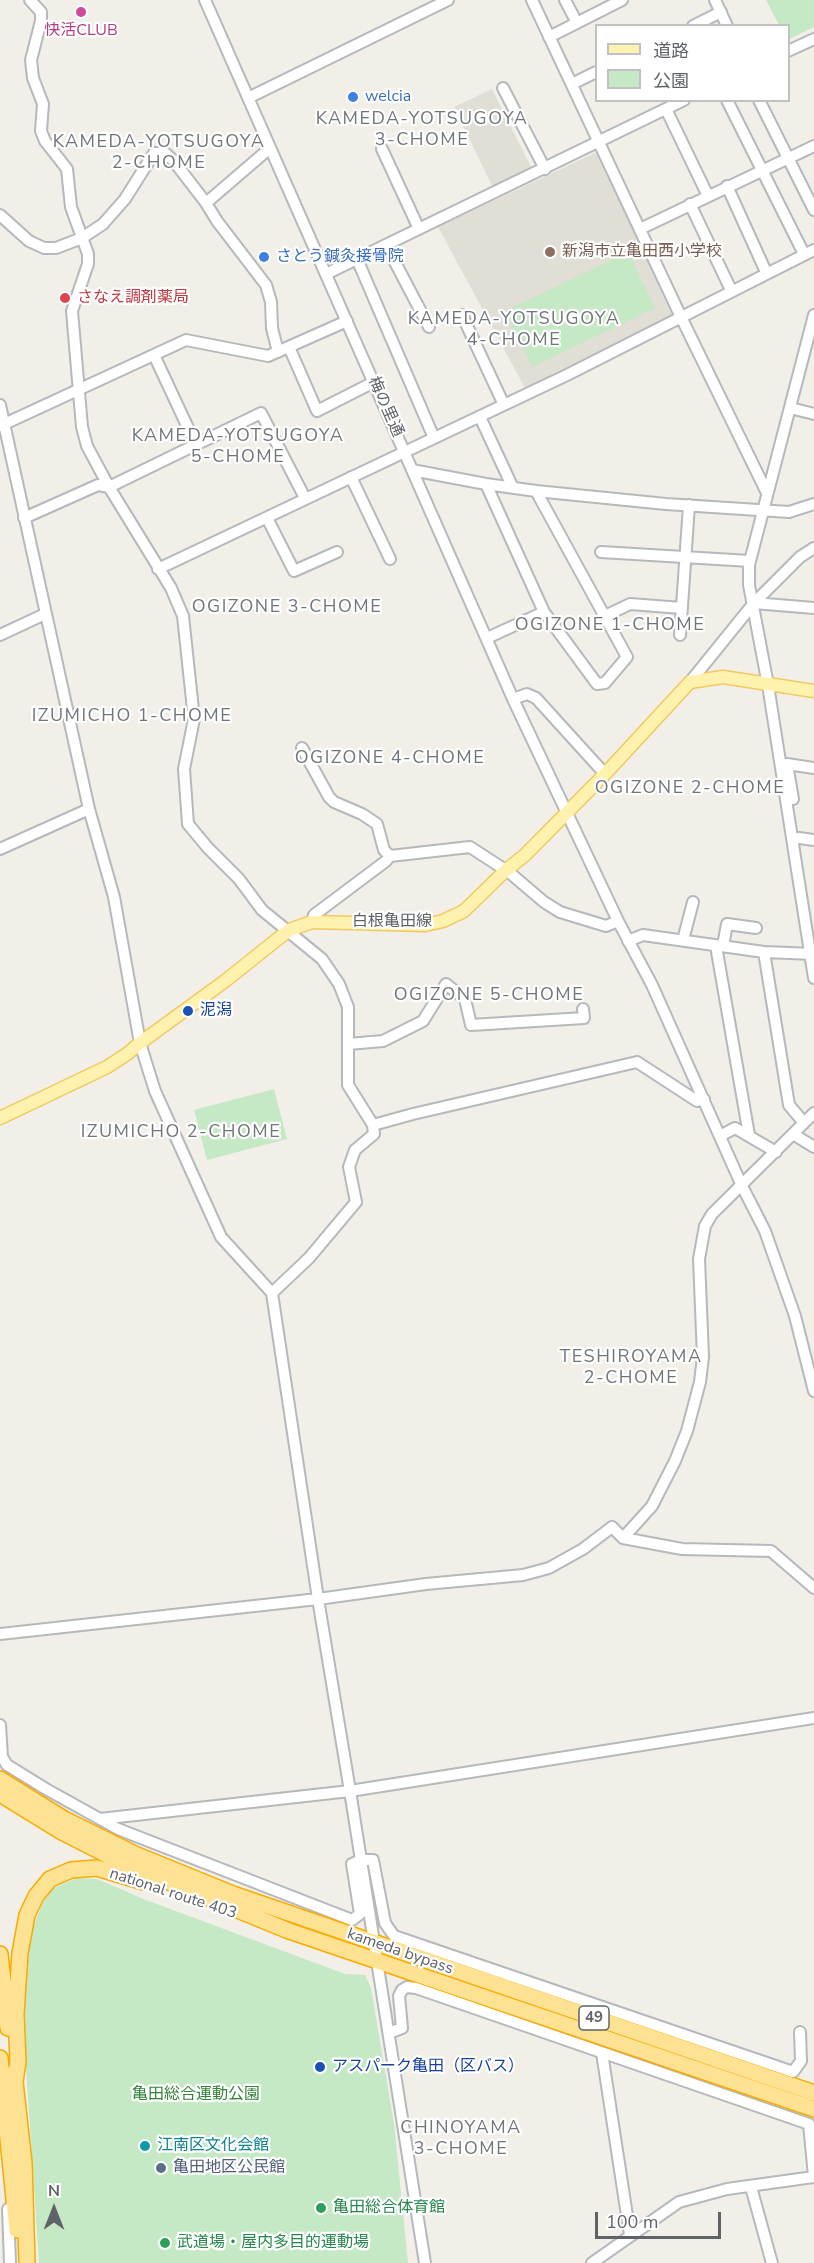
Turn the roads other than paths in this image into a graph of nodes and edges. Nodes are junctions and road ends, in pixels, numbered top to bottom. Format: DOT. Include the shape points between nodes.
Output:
graph roads {
  1 [pos="30,0"];
  2 [pos="205,0"];
  3 [pos="448,0"];
  4 [pos="532,0"];
  5 [pos="564,0"];
  6 [pos="622,0"];
  7 [pos="715,0"];
  8 [pos="721,12"];
  9 [pos="577,23"];
  10 [pos="697,24"];
  11 [pos="726,24"];
  12 [pos="549,37"];
  13 [pos="814,39"];
  14 [pos="790,51"];
  15 [pos="595,73"];
  16 [pos="572,84"];
  17 [pos="503,88"];
  18 [pos="248,98"];
  19 [pos="680,102"];
  20 [pos="728,102"];
  21 [pos="760,102"];
  22 [pos="666,109"];
  23 [pos="599,141"];
  24 [pos="814,146"];
  25 [pos="270,148"];
  26 [pos="382,149"];
  27 [pos="787,159"];
  28 [pos="545,169"];
  29 [pos="761,170"];
  30 [pos="727,186"];
  31 [pos="708,196"];
  32 [pos="206,203"];
  33 [pos="690,204"];
  34 [pos="814,210"];
  35 [pos="0,215"];
  36 [pos="419,229"];
  37 [pos="640,229"];
  38 [pos="82,238"];
  39 [pos="386,244"];
  40 [pos="809,252"];
  41 [pos="357,259"];
  42 [pos="766,272"];
  43 [pos="326,274"];
  44 [pos="731,290"];
  45 [pos="462,315"];
  46 [pos="814,315"];
  47 [pos="681,317"];
  48 [pos="347,321"];
  49 [pos="429,327"];
  50 [pos="289,347"];
  51 [pos="278,352"];
  52 [pos="154,355"];
  53 [pos="374,382"];
  54 [pos="79,388"];
  55 [pos="0,405"];
  56 [pos="504,405"];
  57 [pos="790,408"];
  58 [pos="814,414"];
  59 [pos="480,417"];
  60 [pos="2,425"];
  61 [pos="434,438"];
  62 [pos="196,445"];
  63 [pos="405,452"];
  64 [pos="412,470"];
  65 [pos="351,477"];
  66 [pos="486,484"];
  67 [pos="109,487"];
  68 [pos="513,488"];
  69 [pos="536,491"];
  70 [pos="767,493"];
  71 [pos="305,498"];
  72 [pos="814,504"];
  73 [pos="689,506"];
  74 [pos="763,511"];
  75 [pos="24,518"];
  76 [pos="267,518"];
  77 [pos="814,548"];
  78 [pos="337,552"];
  79 [pos="601,552"];
  80 [pos="687,557"];
  81 [pos="390,559"];
  82 [pos="750,561"];
  83 [pos="158,569"];
  84 [pos="753,603"];
  85 [pos="682,608"];
  86 [pos="814,608"];
  87 [pos="544,612"];
  88 [pos="45,614"];
  89 [pos="605,616"];
  90 [pos="0,635"];
  91 [pos="680,635"];
  92 [pos="486,638"];
  93 [pos="690,682"];
  94 [pos="768,685"];
  95 [pos="814,691"];
  96 [pos="513,699"];
  97 [pos="302,748"];
  98 [pos="814,768"];
  99 [pos="605,774"];
  100 [pos="89,809"];
  101 [pos="568,812"];
  102 [pos="799,838"];
  103 [pos="814,840"];
  104 [pos="0,849"];
  105 [pos="390,856"];
  106 [pos="506,871"];
  107 [pos="693,902"];
  108 [pos="618,921"];
  109 [pos="312,922"];
  110 [pos="756,928"];
  111 [pos="289,930"];
  112 [pos="814,934"];
  113 [pos="683,940"];
  114 [pos="628,941"];
  115 [pos="720,946"];
  116 [pos="764,952"];
  117 [pos="812,954"];
  118 [pos="814,978"];
  119 [pos="583,1009"];
  120 [pos="140,1043"];
  121 [pos="348,1044"];
  122 [pos="704,1099"];
  123 [pos="814,1113"];
  124 [pos="0,1118"];
  125 [pos="804,1123"];
  126 [pos="373,1125"];
  127 [pos="793,1134"];
  128 [pos="748,1135"];
  129 [pos="720,1136"];
  130 [pos="814,1147"];
  131 [pos="776,1152"];
  132 [pos="742,1186"];
  133 [pos="272,1293"];
  134 [pos="814,1391"];
  135 [pos="623,1538"];
  136 [pos="814,1588"];
  137 [pos="318,1599"];
  138 [pos="0,1634"];
  139 [pos="814,1718"];
  140 [pos="0,1725"];
  141 [pos="0,1779"];
  142 [pos="350,1791"];
  143 [pos="0,1794"];
  144 [pos="100,1819"];
  145 [pos="361,1860"];
  146 [pos="289,1931"];
  147 [pos="373,1943"];
  148 [pos="0,1954"];
  149 [pos="376,1962"];
  150 [pos="496,1970"];
  151 [pos="598,2005"];
  152 [pos="800,2032"];
  153 [pos="388,2033"];
  154 [pos="602,2053"];
  155 [pos="0,2058"];
  156 [pos="15,2080"];
  157 [pos="814,2088"];
  158 [pos="813,2106"];
  159 [pos="0,2126"];
  160 [pos="814,2177"];
  161 [pos="752,2187"];
  162 [pos="630,2235"];
  163 [pos="10,2263"];
  164 [pos="20,2263"];
  165 [pos="27,2263"];
  166 [pos="425,2263"];
  167 [pos="592,2263"];
  168 [pos="772,2263"];
  1 -- 38 [label="street" via="41,12 31,60 43,104 41,131 67,169 71,207"];
  2 -- 18 [label="street, 梅の里通"];
  3 -- 18 [label="street"];
  4 -- 12 [label="street"];
  5 -- 9 [label="street"];
  6 -- 9 [label="street"];
  7 -- 8 [label="street"];
  8 -- 10 [label="street"];
  8 -- 11 [label="street"];
  9 -- 12 [label="street"];
  12 -- 16 [label="street"];
  13 -- 14 [label="street"];
  15 -- 16 [label="street"];
  16 -- 23 [label="street"];
  17 -- 28 [label="street"];
  18 -- 25 [label="street, 梅の里通"];
  19 -- 22 [label="street"];
  20 -- 29 [label="street"];
  21 -- 27 [label="street"];
  22 -- 23 [label="street"];
  22 -- 31 [label="street"];
  23 -- 28 [label="street"];
  23 -- 37 [label="street"];
  24 -- 27 [label="street"];
  25 -- 32 [label="street"];
  25 -- 43 [label="street, 梅の里通"];
  26 -- 36 [label="street"];
  27 -- 29 [label="street"];
  27 -- 34 [label="street"];
  28 -- 36 [label="street"];
  29 -- 30 [label="street"];
  29 -- 40 [label="street"];
  30 -- 31 [label="street"];
  30 -- 42 [label="street"];
  31 -- 33 [label="street"];
  32 -- 38 [label="street" via="165,153 154,153 125,199 103,224"];
  32 -- 51 [label="street" via="266,285"];
  33 -- 37 [label="street"];
  33 -- 44 [label="street"];
  35 -- 38 [label="street" via="29,241 44,248 56,248"];
  36 -- 39 [label="street"];
  37 -- 47 [label="street"];
  38 -- 54 [label="street" via="88,264 72,311"];
  39 -- 41 [label="street"];
  39 -- 49 [label="street"];
  40 -- 42 [label="street"];
  41 -- 43 [label="street"];
  41 -- 61 [label="street"];
  42 -- 44 [label="street"];
  43 -- 48 [label="street, 梅の里通"];
  44 -- 47 [label="street"];
  45 -- 56 [label="street"];
  46 -- 57 [label="street"];
  47 -- 56 [label="street"];
  47 -- 70 [label="street"];
  48 -- 50 [label="street"];
  48 -- 53 [label="street, 梅の里通"];
  50 -- 51 [label="street"];
  50 -- 53 [label="street" via="317,411"];
  51 -- 52 [label="street" via="268,356 186,340"];
  52 -- 54 [label="street"];
  52 -- 62 [label="street"];
  53 -- 63 [label="street, 梅の里通"];
  54 -- 60 [label="street"];
  54 -- 67 [label="street" via="87,446"];
  55 -- 60 [label="street"];
  56 -- 59 [label="street"];
  57 -- 58 [label="street"];
  57 -- 70 [label="street"];
  59 -- 61 [label="street"];
  59 -- 68 [label="street"];
  60 -- 75 [label="street"];
  61 -- 63 [label="street"];
  62 -- 67 [label="street"];
  62 -- 71 [label="street" via="261,413"];
  63 -- 64 [label="street, 梅の里通"];
  63 -- 65 [label="street"];
  64 -- 66 [label="street"];
  64 -- 92 [label="street, 梅の里通"];
  65 -- 71 [label="street"];
  65 -- 81 [label="street"];
  66 -- 68 [label="street"];
  66 -- 87 [label="street"];
  67 -- 75 [label="street" via="98,485"];
  67 -- 83 [label="street"];
  68 -- 69 [label="street"];
  69 -- 73 [label="street"];
  69 -- 89 [label="street"];
  70 -- 74 [label="street"];
  71 -- 76 [label="street"];
  72 -- 74 [label="street" via="789,512"];
  73 -- 74 [label="street"];
  73 -- 80 [label="street"];
  74 -- 82 [label="street"];
  75 -- 88 [label="street"];
  76 -- 78 [label="street" via="294,571"];
  76 -- 83 [label="street"];
  77 -- 84 [label="street"];
  79 -- 80 [label="street"];
  80 -- 82 [label="street"];
  80 -- 85 [label="street"];
  82 -- 84 [label="street"];
  83 -- 111 [label="street" via="183,616 194,719 184,769 188,824 262,910"];
  84 -- 86 [label="street"];
  84 -- 93 [label="street"];
  84 -- 94 [label="street"];
  85 -- 89 [label="street" via="630,604"];
  85 -- 91 [label="street"];
  87 -- 89 [label="street" via="597,684 605,683 627,657"];
  87 -- 92 [label="street"];
  88 -- 90 [label="street"];
  88 -- 100 [label="street"];
  92 -- 96 [label="street, 梅の里通"];
  93 -- 94 [label="main road" via="723,677"];
  93 -- 99 [label="main road, 白根亀田線"];
  94 -- 95 [label="main road"];
  94 -- 117 [label="street"];
  96 -- 99 [label="street" via="527,694 536,698"];
  96 -- 101 [label="street, 梅の里通"];
  97 -- 105 [label="street" via="329,797 377,824 384,850"];
  98 -- 102 [label="street" via="787,764"];
  99 -- 101 [label="main road, 白根亀田線"];
  100 -- 104 [label="street"];
  100 -- 120 [label="street" via="114,897"];
  101 -- 106 [label="main road, 白根亀田線"];
  101 -- 108 [label="street, 梅の里通"];
  102 -- 103 [label="street"];
  102 -- 112 [label="street"];
  105 -- 106 [label="street" via="470,847"];
  105 -- 109 [label="street" via="314,915"];
  106 -- 108 [label="street" via="560,912 598,925"];
  106 -- 109 [label="main road, 白根亀田線" via="464,910 443,921 425,925"];
  107 -- 113 [label="street"];
  108 -- 114 [label="street, 梅の里通"];
  109 -- 111 [label="main road, 白根亀田線"];
  110 -- 115 [label="street" via="727,924"];
  111 -- 120 [label="main road, 白根亀田線"];
  111 -- 121 [label="street" via="322,959 339,984 348,1007"];
  113 -- 114 [label="street" via="643,935"];
  113 -- 115 [label="street"];
  114 -- 122 [label="street, 梅の里通"];
  115 -- 116 [label="street"];
  115 -- 128 [label="street"];
  116 -- 117 [label="street"];
  116 -- 125 [label="street" via="789,1105"];
  117 -- 118 [label="street"];
  119 -- 121 [label="street" via="584,1018 471,1025 465,999 446,984 423,1021 383,1041"];
  120 -- 124 [label="main road, 白根亀田線" via="106,1067"];
  120 -- 133 [label="street" via="155,1091 222,1237"];
  121 -- 126 [label="street" via="348,1085"];
  122 -- 126 [label="street" via="697,1101 637,1062"];
  122 -- 129 [label="street, 梅の里通"];
  123 -- 125 [label="street"];
  125 -- 127 [label="street"];
  126 -- 133 [label="street" via="374,1134 355,1150 349,1167 356,1202 309,1258"];
  127 -- 130 [label="street"];
  127 -- 131 [label="street"];
  128 -- 129 [label="street" via="735,1128"];
  128 -- 131 [label="street"];
  129 -- 132 [label="street, 梅の里通"];
  131 -- 132 [label="street"];
  132 -- 134 [label="street, 梅の里通" via="781,1273"];
  132 -- 135 [label="street" via="712,1215 701,1239 703,1359 687,1431 652,1506"];
  133 -- 137 [label="street"];
  135 -- 136 [label="street" via="682,1549 771,1551"];
  135 -- 137 [label="street" via="612,1527 549,1568 523,1575"];
  137 -- 138 [label="street"];
  137 -- 142 [label="street"];
  139 -- 142 [label="street"];
  140 -- 144 [label="street" via="2,1757 7,1766"];
  141 -- 147 [label="highway, kameda bypass / 49" via="64,1819 137,1855 233,1894"];
  142 -- 144 [label="street"];
  142 -- 145 [label="street"];
  143 -- 146 [label="highway, kameda bypass / 49" via="62,1832 128,1865"];
  144 -- 145 [label="street" via="352,1920 360,1914 352,1864"];
  145 -- 147 [label="street"];
  145 -- 152 [label="street" via="373,1860 385,1923 394,1936 794,2072 801,2061"];
  146 -- 149 [label="highway, kameda bypass / 49"];
  146 -- 156 [label="highway, national route 403" via="97,1869 71,1870 51,1879 36,1896 27,1915 20,1953"];
  147 -- 149 [label="street"];
  147 -- 158 [label="highway, kameda bypass / 49"];
  148 -- 156 [label="highway, national route 403"];
  149 -- 153 [label="street"];
  149 -- 158 [label="highway, kameda bypass / 49"];
  150 -- 151 [label="street"];
  153 -- 154 [label="street" via="402,2028 399,1996 407,1987"];
  153 -- 166 [label="street"];
  154 -- 158 [label="street"];
  154 -- 162 [label="street"];
  155 -- 164 [label="highway"];
  156 -- 165 [label="highway, national route 403" via="24,2163"];
  157 -- 158 [label="street"];
  158 -- 160 [label="street"];
  159 -- 163 [label="street"];
  160 -- 161 [label="street"];
  161 -- 162 [label="street" via="727,2189 679,2202"];
  161 -- 168 [label="street"];
  162 -- 167 [label="street"];
}
